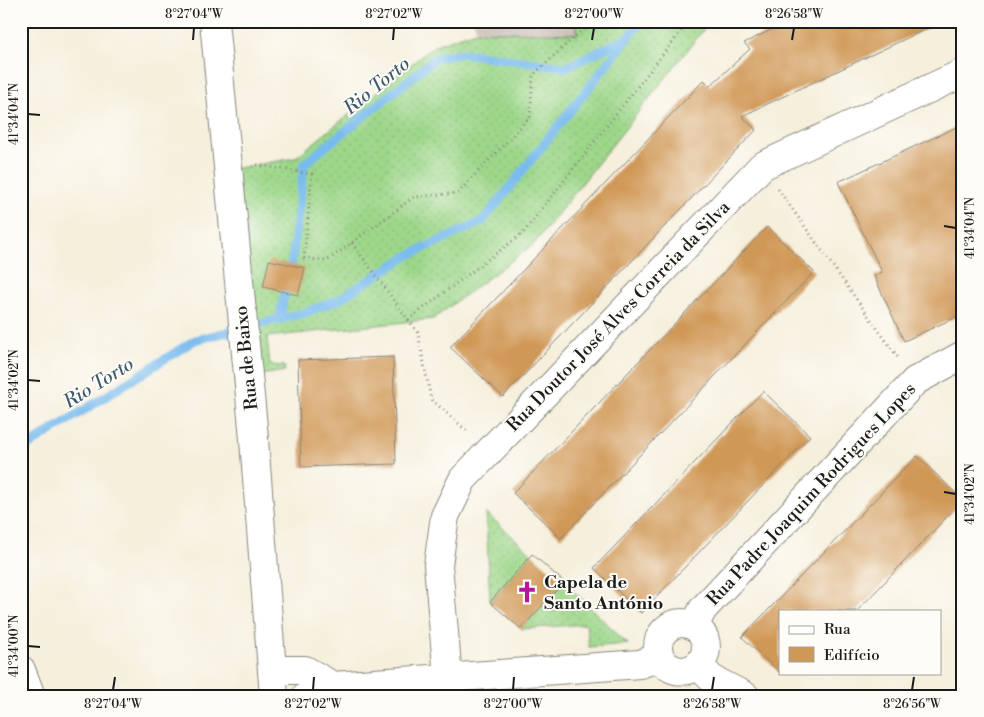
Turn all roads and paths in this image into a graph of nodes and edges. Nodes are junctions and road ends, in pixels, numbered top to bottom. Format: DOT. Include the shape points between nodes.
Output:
graph roads {
  1 [pos="214,21"];
  2 [pos="592,21"];
  3 [pos="689,21"];
  4 [pos="963,73"];
  5 [pos="252,164"];
  6 [pos="762,166"];
  7 [pos="351,243"];
  8 [pos="408,320"];
  9 [pos="963,355"];
  10 [pos="915,381"];
  11 [pos="490,450"];
  12 [pos="694,626"];
  13 [pos="660,657"];
  14 [pos="698,665"];
  15 [pos="21,670"];
  16 [pos="448,677"];
  17 [pos="273,683"];
  18 [pos="333,686"];
  19 [pos="31,696"];
  20 [pos="306,696"];
  21 [pos="745,696"];
  1 -- 17 [label="street, Rua de Baixo"];
  2 -- 7 [label="path" via="533,75 530,117 458,193 414,196"];
  3 -- 8 [label="path" via="523,233"];
  4 -- 6 [label="street, Rua Doutor José Alves Correia da Silva"];
  5 -- 7 [label="path" via="312,174 304,258 327,261"];
  6 -- 10 [label="path"];
  6 -- 11 [label="street, Rua Doutor José Alves Correia da Silva"];
  7 -- 8 [label="path"];
  8 -- 11 [label="path" via="418,333 431,399"];
  9 -- 10 [label="street, Rua Padre Joaquim Rodrigues Lopes"];
  10 -- 12 [label="street, Rua Padre Joaquim Rodrigues Lopes" via="703,609"];
  11 -- 16 [label="street, Rua Doutor José Alves Correia da Silva" via="463,479 445,516 438,565"];
  12 -- 13 [label="street" via="679,624 666,630 659,643"];
  12 -- 14 [label="street" via="706,644 706,652"];
  13 -- 14 [label="street" via="677,671"];
  13 -- 16 [label="street" via="640,664"];
  14 -- 21 [label="street" via="712,679"];
  15 -- 19 [label="street"];
  16 -- 18 [label="street"];
  17 -- 18 [label="street" via="305,670"];
  18 -- 20 [label="street"];
}
